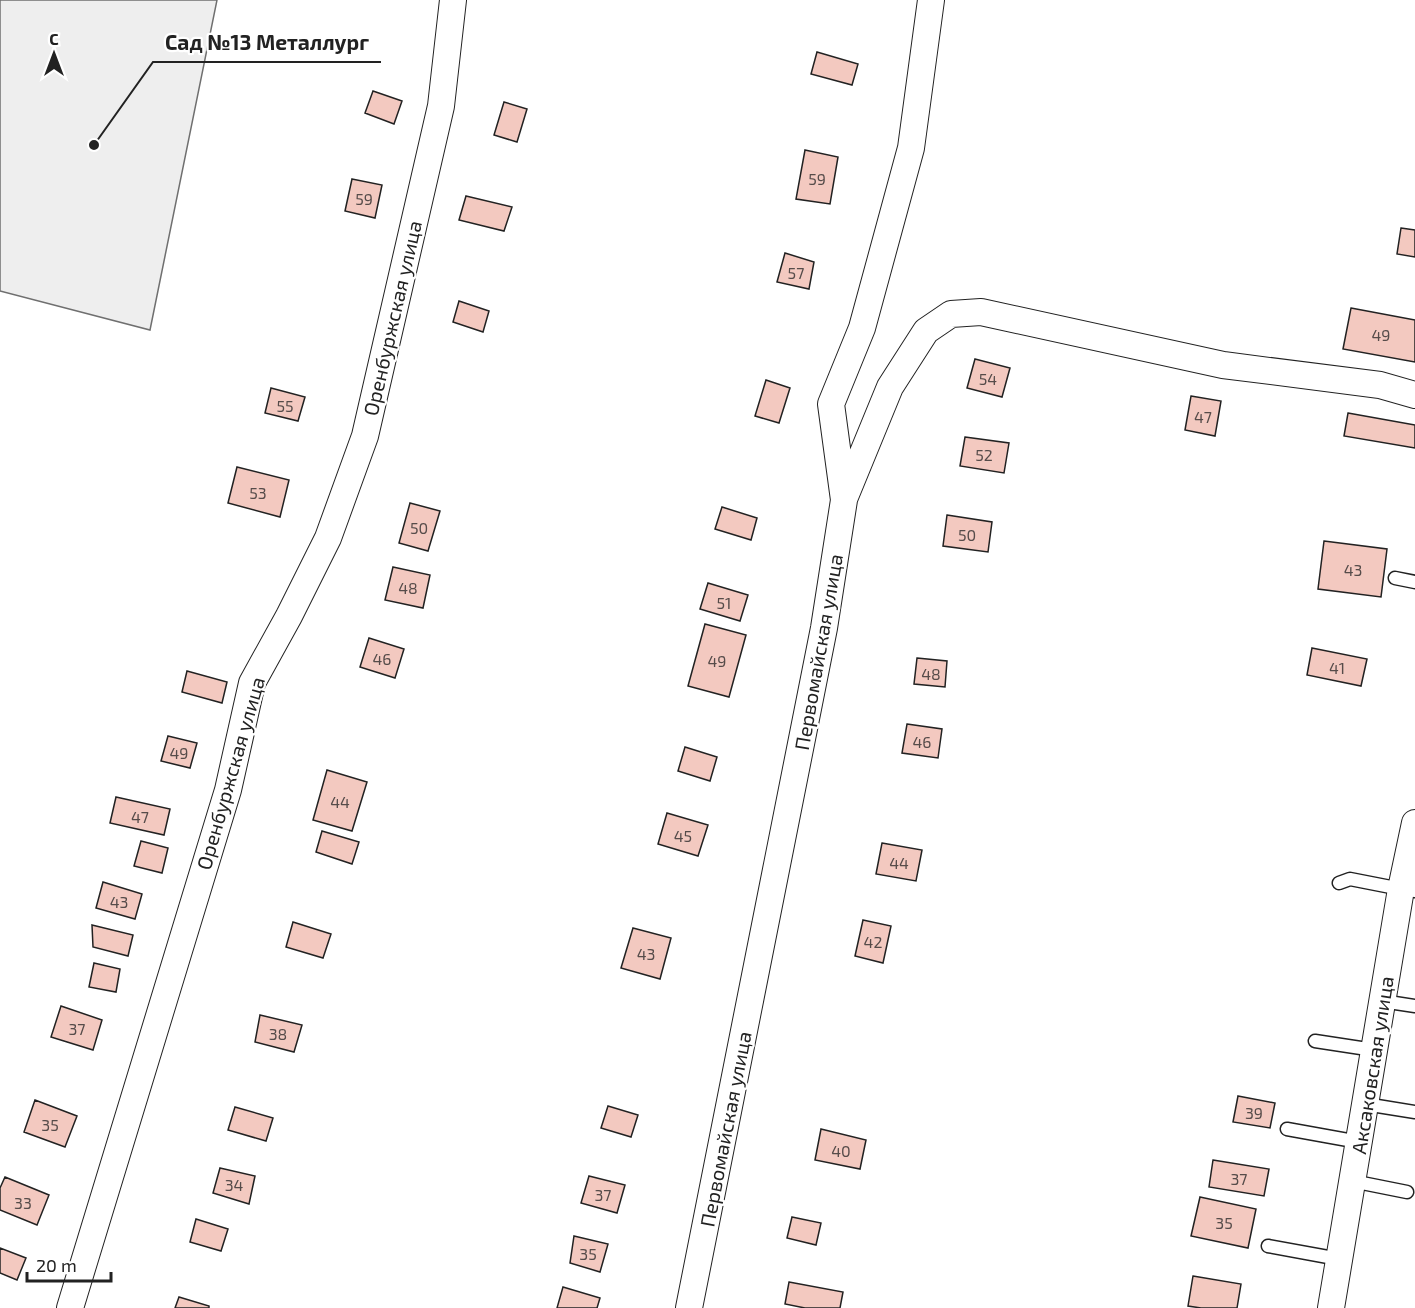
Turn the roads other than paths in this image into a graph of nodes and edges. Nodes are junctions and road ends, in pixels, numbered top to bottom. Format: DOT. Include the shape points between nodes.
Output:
graph roads {
  1 [pos="453,0"];
  2 [pos="931,0"];
  3 [pos="1415,395"];
  4 [pos="844,500"];
  5 [pos="1395,578"];
  6 [pos="1415,582"];
  7 [pos="1415,823"];
  8 [pos="1339,883"];
  9 [pos="1408,890"];
  10 [pos="1382,1001"];
  11 [pos="1415,1006"];
  12 [pos="1315,1041"];
  13 [pos="1374,1050"];
  14 [pos="1365,1104"];
  15 [pos="1415,1112"];
  16 [pos="1287,1129"];
  17 [pos="1359,1142"];
  18 [pos="1352,1181"];
  19 [pos="1407,1192"];
  20 [pos="1268,1246"];
  21 [pos="1339,1258"];
  22 [pos="70,1308"];
  23 [pos="689,1308"];
  24 [pos="1331,1308"];
  1 -- 22 [label="street, Оренбуржская улица" via="441,106 365,436 328,538 252,682 228,790"];
  2 -- 4 [label="street, Первомайская улица" via="911,148 862,328 831,404"];
  3 -- 4 [label="street" via="1380,385 1222,365 981,312 951,314 926,331 890,387"];
  4 -- 23 [label="street, Первомайская улица" via="824,628"];
  5 -- 6 [label="lane"];
  7 -- 9 [label="street, Аксаковская улица"];
  8 -- 9 [label="lane" via="1350,879"];
  9 -- 10 [label="street, Аксаковская улица"];
  10 -- 11 [label="lane"];
  10 -- 13 [label="street, Аксаковская улица"];
  12 -- 13 [label="lane"];
  13 -- 14 [label="street, Аксаковская улица"];
  14 -- 15 [label="lane"];
  14 -- 17 [label="street, Аксаковская улица"];
  16 -- 17 [label="lane"];
  17 -- 18 [label="street, Аксаковская улица"];
  18 -- 19 [label="lane"];
  18 -- 21 [label="street, Аксаковская улица"];
  20 -- 21 [label="lane"];
  21 -- 24 [label="street, Аксаковская улица"];
}
